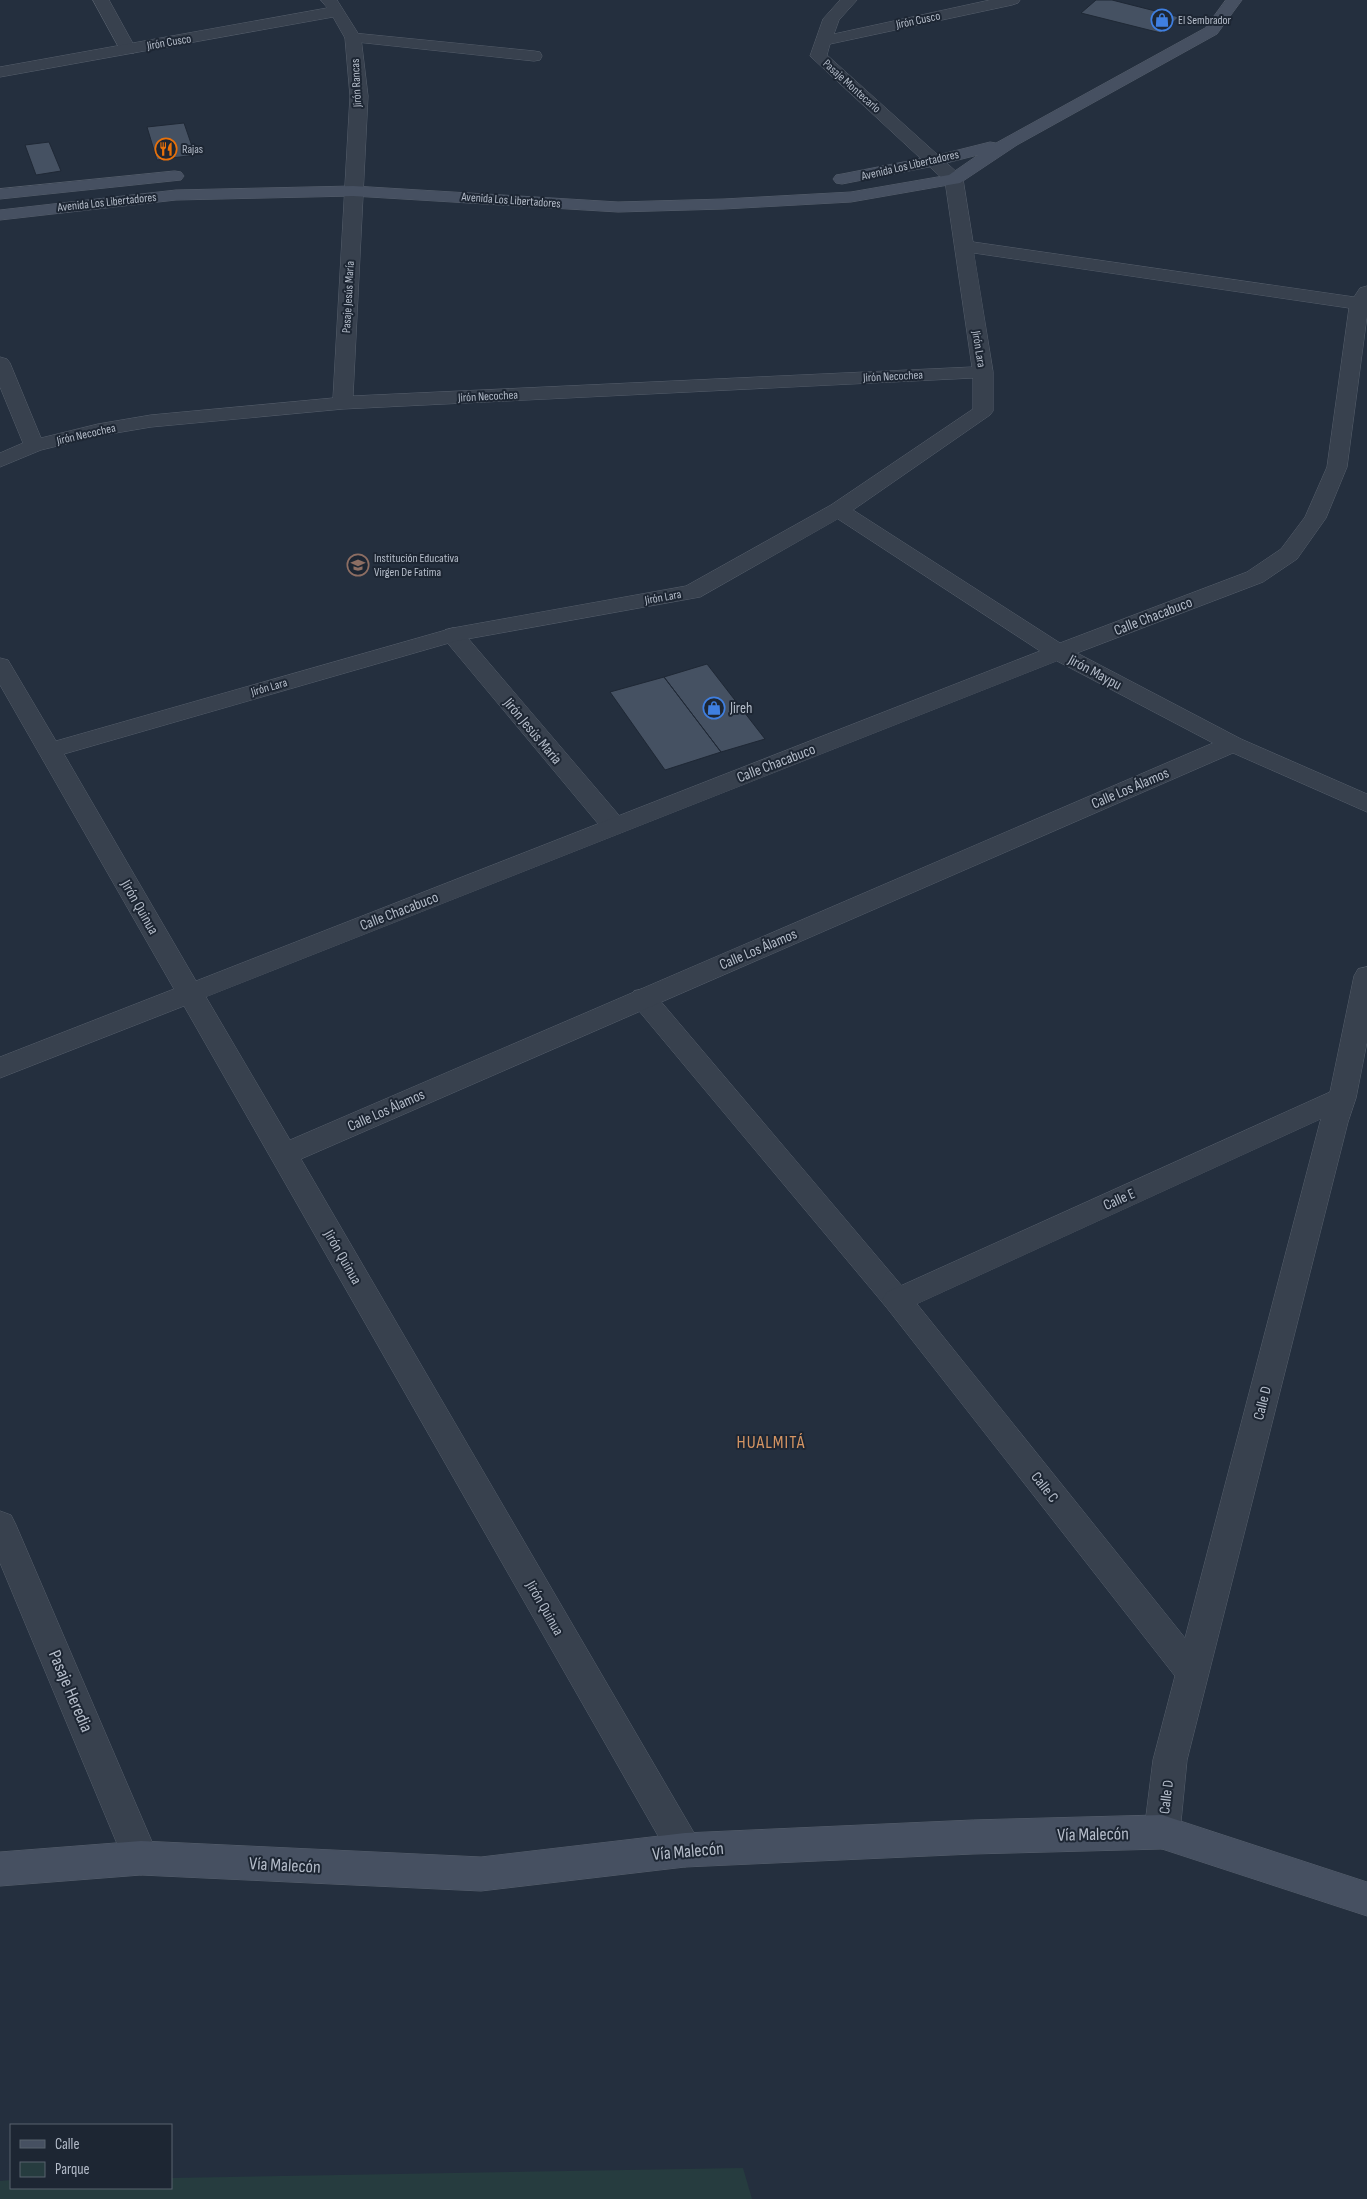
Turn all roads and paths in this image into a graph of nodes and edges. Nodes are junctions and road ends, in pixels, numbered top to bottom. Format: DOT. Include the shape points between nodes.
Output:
graph roads {
  1 [pos="101,0"];
  2 [pos="849,0"];
  3 [pos="1012,0"];
  4 [pos="1234,0"];
  5 [pos="334,6"];
  6 [pos="353,38"];
  7 [pos="823,41"];
  8 [pos="128,49"];
  9 [pos="534,56"];
  10 [pos="0,72"];
  11 [pos="1011,141"];
  12 [pos="934,161"];
  13 [pos="336,173"];
  14 [pos="374,174"];
  15 [pos="191,175"];
  16 [pos="954,179"];
  17 [pos="827,180"];
  18 [pos="354,182"];
  19 [pos="559,186"];
  20 [pos="738,186"];
  21 [pos="0,194"];
  22 [pos="0,215"];
  23 [pos="964,246"];
  24 [pos="1363,298"];
  25 [pos="0,363"];
  26 [pos="983,372"];
  27 [pos="343,402"];
  28 [pos="34,446"];
  29 [pos="0,462"];
  30 [pos="840,510"];
  31 [pos="452,635"];
  32 [pos="1058,652"];
  33 [pos="0,665"];
  34 [pos="1233,744"];
  35 [pos="50,750"];
  36 [pos="1367,804"];
  37 [pos="614,826"];
  38 [pos="1367,976"];
  39 [pos="190,993"];
  40 [pos="644,998"];
  41 [pos="0,1068"];
  42 [pos="1342,1098"];
  43 [pos="283,1155"];
  44 [pos="897,1300"];
  45 [pos="0,1525"];
  46 [pos="1193,1674"];
  47 [pos="1162,1832"];
  48 [pos="685,1850"];
  49 [pos="141,1858"];
  50 [pos="0,1869"];
  51 [pos="1367,1900"];
  1 -- 8 [label="street"];
  2 -- 7 [label="street, Pasaje Montecarlo" via="831,19"];
  3 -- 7 [label="street, Jirón Cusco"];
  4 -- 11 [label="street, Avenida Los Libertadores" via="1212,32"];
  5 -- 6 [label="street, Jirón Rancas"];
  5 -- 8 [label="street, Jirón Cusco"];
  6 -- 9 [label="street"];
  6 -- 18 [label="street, Jirón Rancas" via="359,96"];
  7 -- 12 [label="street, Pasaje Montecarlo" via="818,56"];
  8 -- 10 [label="street, Jirón Cusco"];
  11 -- 12 [label="street, Avenida Los Libertadores"];
  11 -- 16 [label="street, Avenida Los Libertadores"];
  12 -- 16 [label="street"];
  12 -- 17 [label="street, Avenida Los Libertadores" via="847,179"];
  13 -- 18 [label="street, Avenida Los Libertadores"];
  14 -- 18 [label="street, Avenida Los Libertadores"];
  15 -- 21 [label="street, Avenida Los Libertadores"];
  16 -- 18 [label="street, Avenida Los Libertadores" via="851,197 618,207"];
  16 -- 23 [label="street, Jirón Lara"];
  18 -- 22 [label="street, Avenida Los Libertadores" via="176,195"];
  18 -- 27 [label="street, Pasaje Jesús María"];
  19 -- 20 [label="street, Avenida Los Libertadores" via="618,190"];
  23 -- 24 [label="street"];
  23 -- 26 [label="street, Jirón Lara"];
  24 -- 32 [label="street, Calle Chacabuco" via="1337,467 1315,518 1289,554 1255,577"];
  25 -- 28 [label="street"];
  26 -- 27 [label="street, Jirón Necochea"];
  26 -- 30 [label="street, Jirón Lara" via="983,411"];
  27 -- 28 [label="street, Jirón Necochea" via="152,421"];
  28 -- 29 [label="street, Jirón Necochea"];
  30 -- 31 [label="street, Jirón Lara" via="692,592"];
  30 -- 32 [label="street, Jirón Maypu"];
  31 -- 35 [label="street, Jirón Lara"];
  31 -- 37 [label="street, Jirón Jesús María"];
  32 -- 34 [label="street, Jirón Maypu"];
  32 -- 37 [label="street, Calle Chacabuco"];
  33 -- 35 [label="street, Jirón Quinua"];
  34 -- 36 [label="street, Jirón Maypu"];
  34 -- 40 [label="street, Calle Los Álamos"];
  35 -- 39 [label="street, Jirón Quinua"];
  37 -- 39 [label="street, Calle Chacabuco"];
  38 -- 42 [label="street, Calle D"];
  39 -- 41 [label="street, Calle Chacabuco"];
  39 -- 43 [label="street, Jirón Quinua"];
  40 -- 43 [label="street, Calle Los Álamos"];
  40 -- 44 [label="street, Calle C"];
  42 -- 44 [label="street, Calle E"];
  42 -- 46 [label="street, Calle D"];
  43 -- 48 [label="street, Jirón Quinua"];
  44 -- 46 [label="street, Calle C"];
  45 -- 49 [label="street, Pasaje Heredia"];
  46 -- 47 [label="street, Calle D" via="1170,1760"];
  47 -- 48 [label="street, Vía Malecón"];
  47 -- 51 [label="street, Vía Malecón"];
  48 -- 49 [label="street, Vía Malecón" via="480,1874"];
  49 -- 50 [label="street, Vía Malecón"];
}
